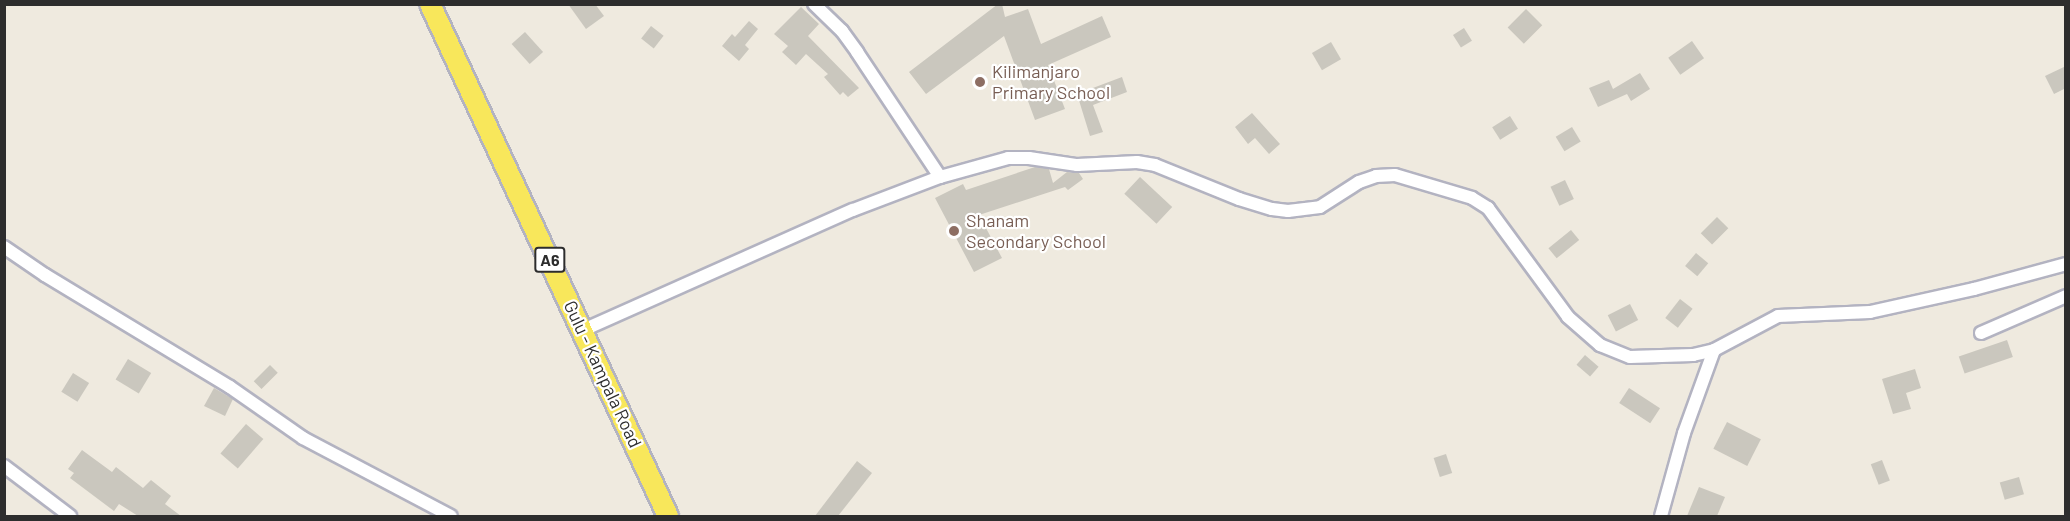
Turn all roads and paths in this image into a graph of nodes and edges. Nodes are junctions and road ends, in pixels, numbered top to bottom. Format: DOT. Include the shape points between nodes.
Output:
graph roads {
  1 [pos="429,4"];
  2 [pos="814,4"];
  3 [pos="940,177"];
  4 [pos="4,247"];
  5 [pos="2066,264"];
  6 [pos="2066,296"];
  7 [pos="583,330"];
  8 [pos="1981,333"];
  9 [pos="1714,350"];
  10 [pos="4,466"];
  11 [pos="70,516"];
  12 [pos="451,516"];
  13 [pos="668,516"];
  14 [pos="1661,516"];
  1 -- 7 [label="main road, Gulu - Kampala Road / A6"];
  2 -- 3 [label="street" via="852,45"];
  3 -- 7 [label="street" via="779,242"];
  3 -- 9 [label="street" via="1008,158 1077,165 1137,162 1155,165 1261,206 1288,211 1320,207 1359,182 1395,175 1472,198 1488,208 1568,317 1600,345 1630,357 1660,358"];
  4 -- 12 [label="street" via="230,387 303,438"];
  5 -- 9 [label="street" via="1870,312 1778,316"];
  6 -- 8 [label="street"];
  7 -- 13 [label="main road, Gulu - Kampala Road / A6"];
  9 -- 14 [label="street" via="1684,433"];
  10 -- 11 [label="street"];
}
